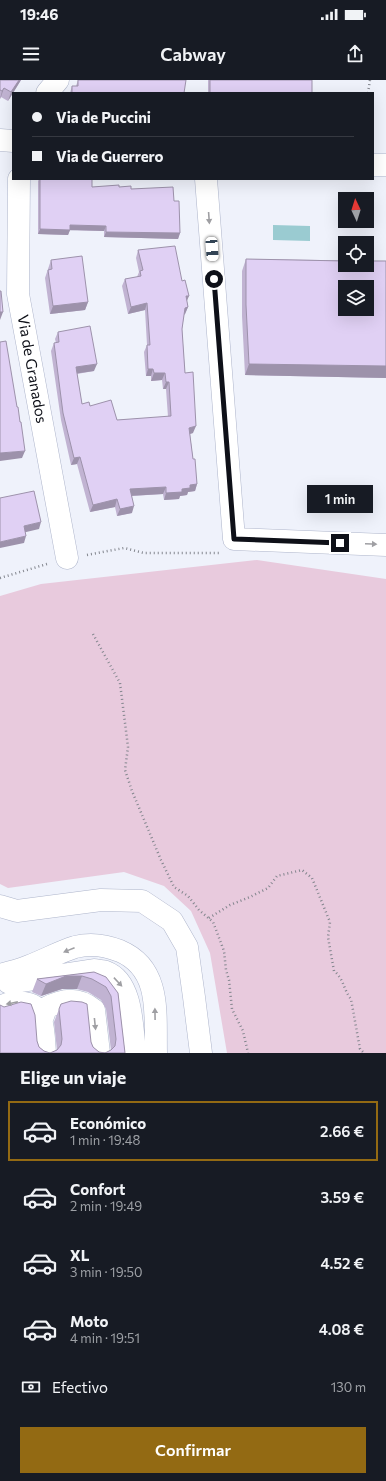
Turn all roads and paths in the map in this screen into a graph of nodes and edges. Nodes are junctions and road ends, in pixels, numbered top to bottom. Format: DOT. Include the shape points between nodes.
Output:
graph roads {
  1 [pos="58,80"];
  2 [pos="370,80"];
  3 [pos="48,92"];
  4 [pos="368,92"];
  5 [pos="0,140"];
  6 [pos="12,141"];
  7 [pos="374,165"];
  8 [pos="386,165"];
  9 [pos="19,180"];
  10 [pos="206,180"];
  11 [pos="234,539"];
  12 [pos="386,545"];
  13 [pos="67,558"];
  14 [pos="0,578"];
  15 [pos="93,634"];
  16 [pos="0,906"];
  17 [pos="209,918"];
  18 [pos="0,975"];
  19 [pos="0,985"];
  20 [pos="0,1007"];
  21 [pos="41,1022"];
  22 [pos="45,1053"];
  23 [pos="99,1053"];
  24 [pos="135,1053"];
  25 [pos="156,1053"];
  26 [pos="201,1053"];
  27 [pos="248,1053"];
  28 [pos="364,1053"];
  1 -- 3 [label="street"];
  2 -- 4 [label="path"];
  5 -- 6 [label="street"];
  7 -- 8 [label="street"];
  9 -- 13 [label="street, Via de Granados" via="18,294"];
  10 -- 11 [label="street, one-way"];
  11 -- 12 [label="street, one-way"];
  11 -- 13 [label="path" via="219,553 144,553 124,548"];
  13 -- 14 [label="path"];
  15 -- 17 [label="path" via="120,683 128,747 125,770 141,815 174,887 188,896 198,910"];
  16 -- 26 [label="street" via="17,911 101,900 142,901 172,920 186,947"];
  17 -- 27 [label="path" via="224,951 232,1009"];
  17 -- 28 [label="path" via="230,905 268,888 276,876 302,870 312,878 330,922 328,938 334,971 341,976 346,993 351,999 360,1049"];
  25 -- 18 [label="street, one-way" via="155,998 150,978 128,955 97,944 75,947 28,967"];
  19 -- 24 [label="street, one-way" via="94,970 107,973 117,979 126,991"];
  21 -- 20 [label="street, one-way" via="37,1009 32,1005 19,1002"];
  21 -- 22 [label="street"];
  21 -- 23 [label="street, one-way" via="46,1008 55,1004 77,1001 86,1003 94,1010"];
}
